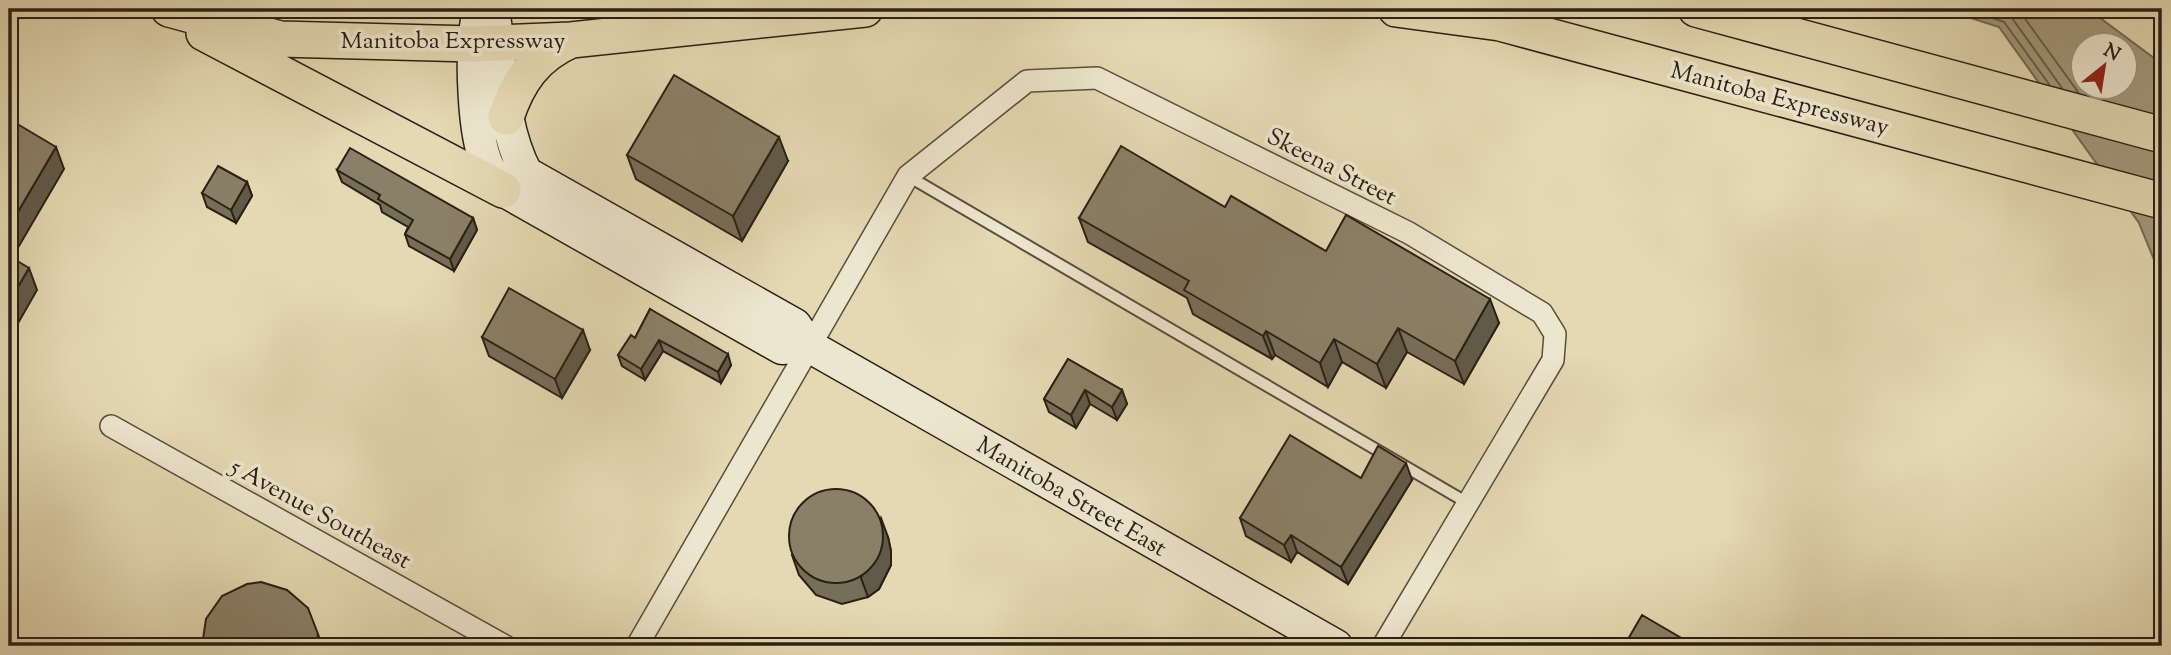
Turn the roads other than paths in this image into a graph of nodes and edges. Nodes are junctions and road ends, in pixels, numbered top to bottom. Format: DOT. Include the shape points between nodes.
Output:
graph roads {
  1 [pos="157,9"];
  2 [pos="169,9"];
  3 [pos="480,9"];
  4 [pos="494,9"];
  5 [pos="865,9"];
  6 [pos="1396,9"];
  7 [pos="1696,9"];
  8 [pos="571,40"];
  9 [pos="486,43"];
  10 [pos="506,117"];
  11 [pos="2162,135"];
  12 [pos="908,176"];
  13 [pos="503,190"];
  14 [pos="2162,201"];
  15 [pos="805,352"];
  16 [pos="111,426"];
  17 [pos="1466,502"];
  18 [pos="505,646"];
  19 [pos="637,646"];
  20 [pos="1336,646"];
  21 [pos="1382,646"];
  1 -- 13 [label="main road"];
  2 -- 9 [label="main road, Manitoba Expressway" via="280,39"];
  3 -- 9 [label="street, Manitoba Street East"];
  4 -- 9 [label="street, Manitoba Street East"];
  5 -- 8 [label="main road, Manitoba Expressway"];
  6 -- 14 [label="main road, Manitoba Expressway" via="1500,23"];
  7 -- 11 [label="main road"];
  8 -- 9 [label="main road, Manitoba Expressway"];
  8 -- 10 [label="main road" via="550,49 532,65 513,95"];
  9 -- 10 [label="street, Manitoba Street East"];
  9 -- 13 [label="street, Manitoba Street East" via="480,137 488,166"];
  10 -- 15 [label="street, Manitoba Street East" via="513,148 526,173 794,325"];
  12 -- 15 [label="street"];
  12 -- 17 [label="lane"];
  12 -- 17 [label="street, Skeena Street" via="1027,80 1097,78 1409,233 1542,313 1555,334 1553,360"];
  13 -- 15 [label="street, Manitoba Street East" via="782,348"];
  15 -- 19 [label="street"];
  15 -- 20 [label="street, Manitoba Street East"];
  16 -- 18 [label="street, 5 Avenue Southeast"];
  17 -- 21 [label="street, Skeena Street"];
}
